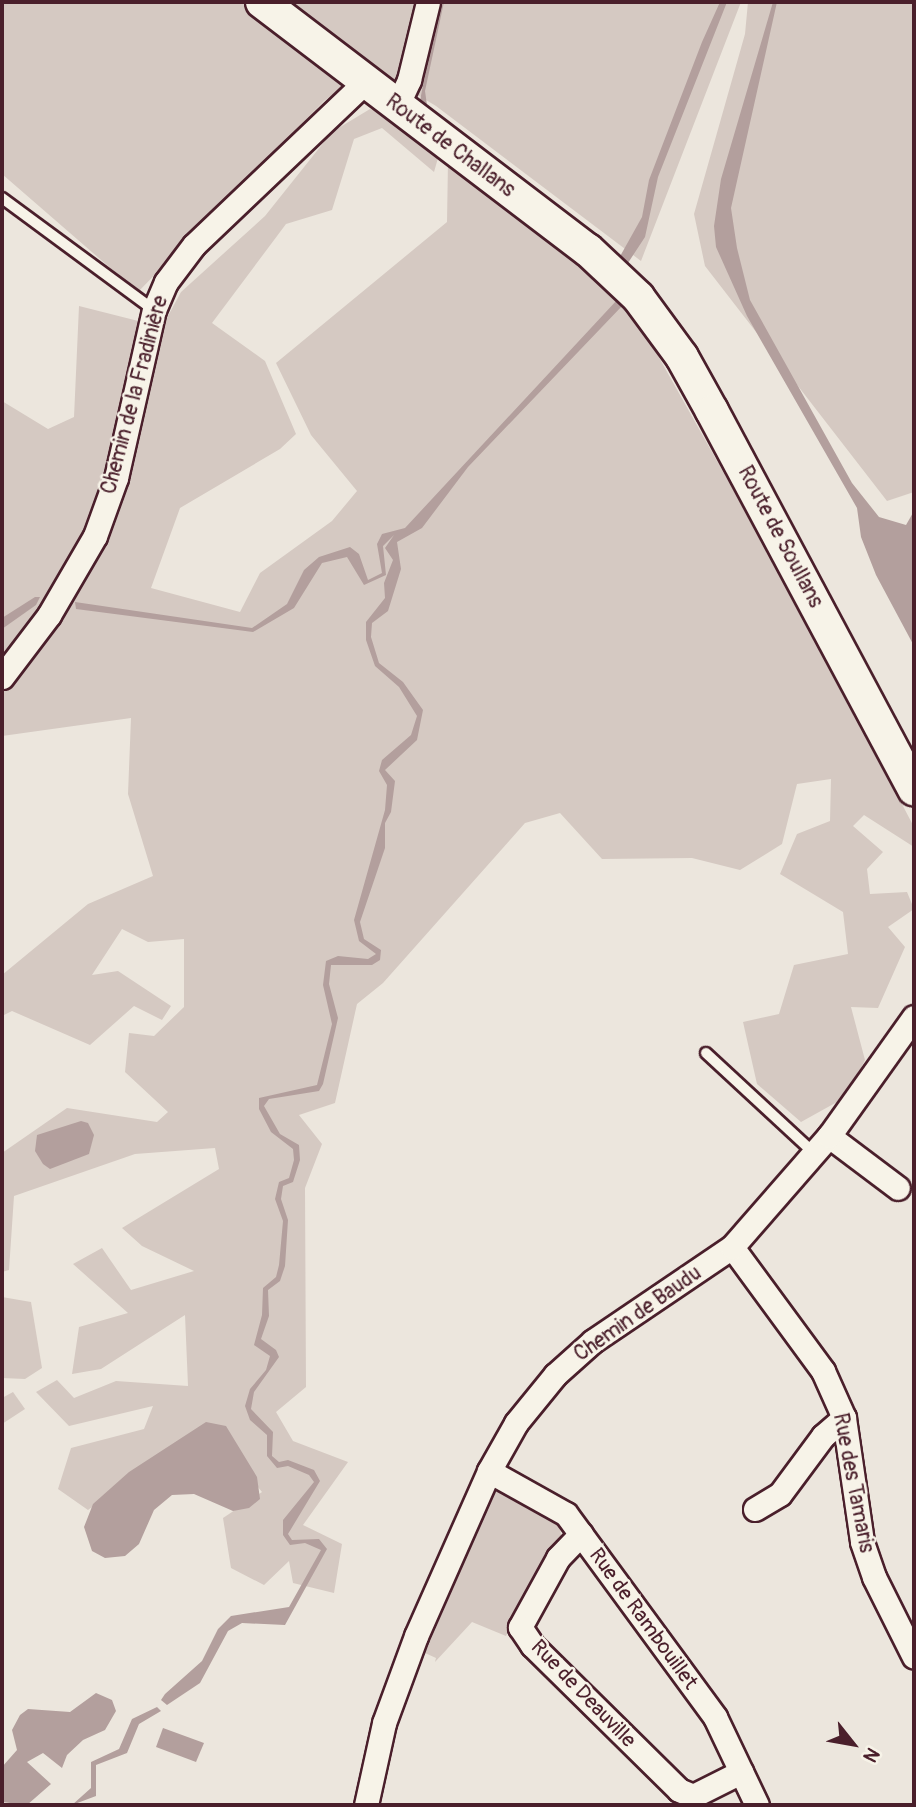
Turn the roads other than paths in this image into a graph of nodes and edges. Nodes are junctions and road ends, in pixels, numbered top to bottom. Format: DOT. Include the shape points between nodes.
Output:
graph roads {
  1 [pos="262,2"];
  2 [pos="428,2"];
  3 [pos="365,83"];
  4 [pos="397,106"];
  5 [pos="2,198"];
  6 [pos="634,294"];
  7 [pos="154,310"];
  8 [pos="2,677"];
  9 [pos="914,789"];
  10 [pos="914,1017"];
  11 [pos="706,1053"];
  12 [pos="822,1145"];
  13 [pos="898,1188"];
  14 [pos="732,1247"];
  15 [pos="844,1418"];
  16 [pos="489,1471"];
  17 [pos="755,1510"];
  18 [pos="581,1534"];
  19 [pos="914,1657"];
  20 [pos="741,1772"];
  21 [pos="366,1805"];
  22 [pos="757,1805"];
  1 -- 3 [label="main road, Route de Challans"];
  2 -- 4 [label="street" via="410,80"];
  3 -- 4 [label="main road, Route de Challans"];
  3 -- 7 [label="street, Chemin de la Fradinière" via="194,245 166,282"];
  4 -- 6 [label="main road, Route de Challans" via="588,250"];
  5 -- 7 [label="lane"];
  6 -- 9 [label="main road, Route de Soullans" via="682,357"];
  7 -- 8 [label="street, Chemin de la Fradinière" via="116,478 95,536 49,615"];
  10 -- 12 [label="street, Chemin de Baudu"];
  11 -- 12 [label="lane"];
  12 -- 13 [label="street"];
  12 -- 14 [label="street, Chemin de Baudu"];
  14 -- 15 [label="street, Rue des Tamaris" via="823,1371"];
  14 -- 16 [label="street, Chemin de Baudu" via="593,1340 555,1375 516,1423"];
  15 -- 17 [label="street" via="823,1436 780,1494"];
  15 -- 19 [label="street, Rue des Tamaris" via="862,1542"];
  16 -- 18 [label="street, Rue de Rambouillet" via="566,1514"];
  16 -- 21 [label="street, Chemin de Baudu" via="416,1636 384,1723"];
  18 -- 20 [label="street, Rue de Rambouillet" via="715,1717"];
  18 -- 20 [label="street, Rue de Deauville" via="558,1558 520,1627 532,1646 679,1790 693,1796"];
  20 -- 22 [label="street, Rue de Rambouillet"];
}
